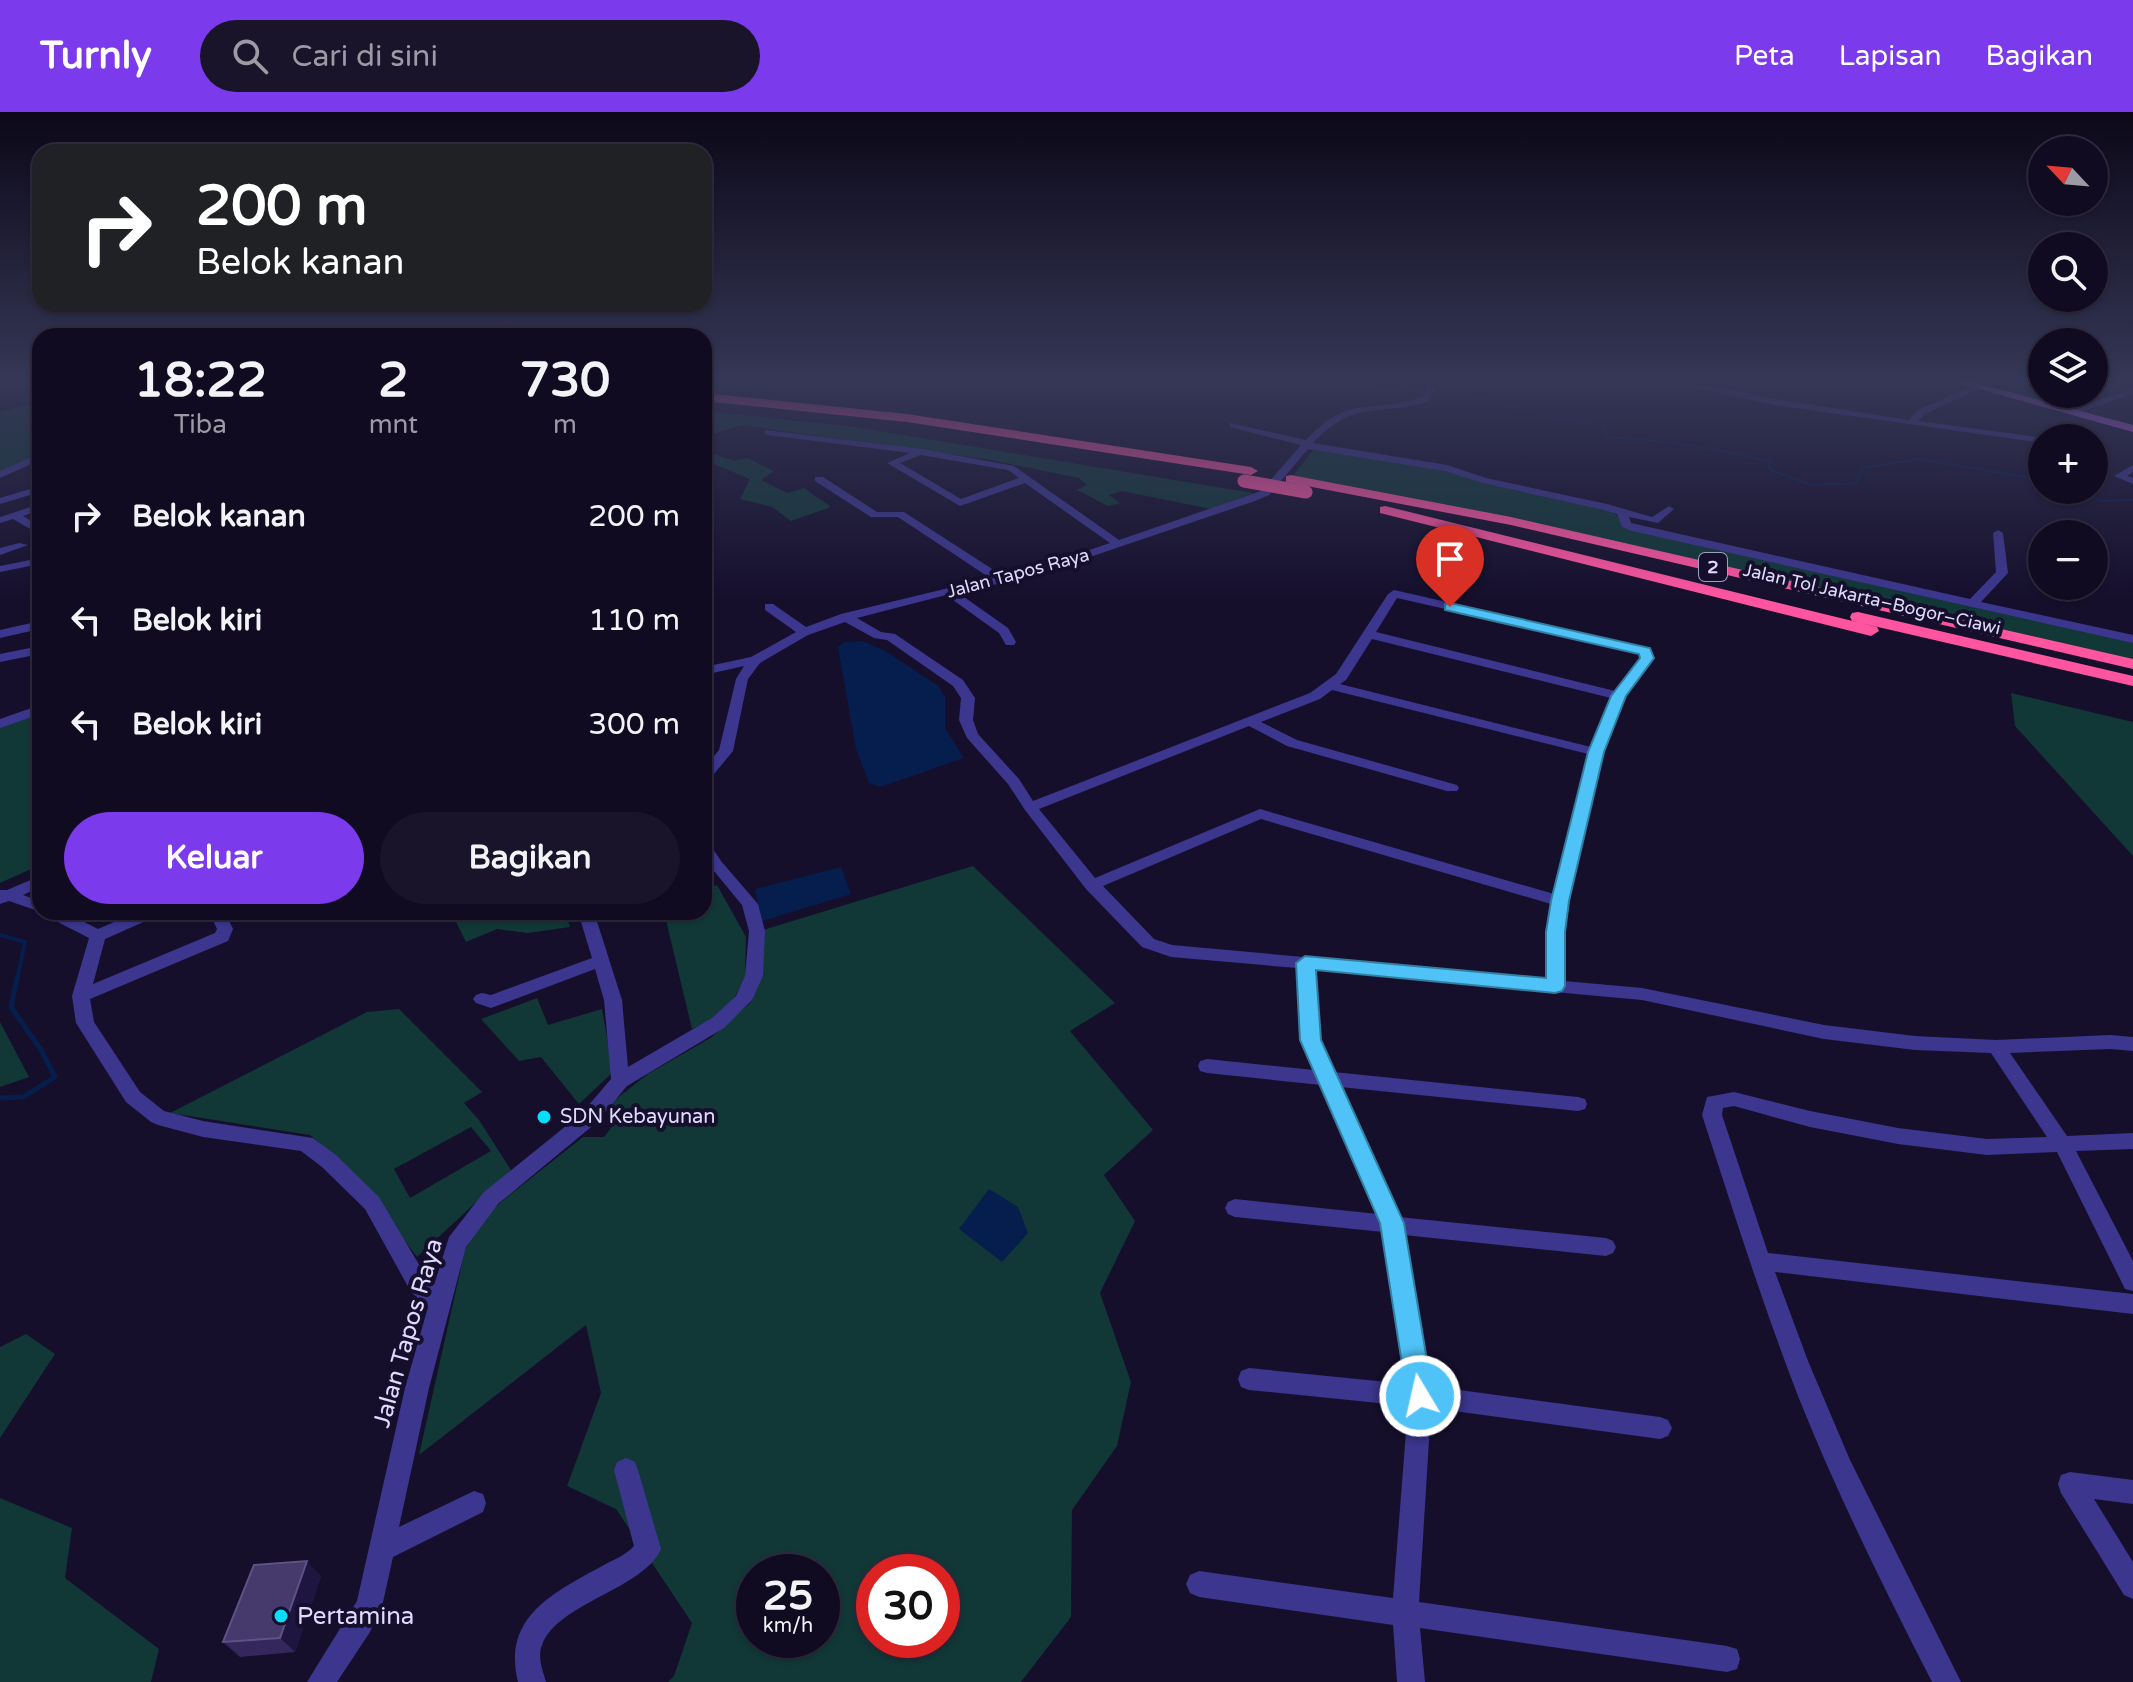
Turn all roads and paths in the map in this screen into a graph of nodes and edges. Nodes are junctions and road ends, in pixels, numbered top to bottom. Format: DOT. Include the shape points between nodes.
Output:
graph roads {
  1 [pos="922,452"];
  2 [pos="924,452"];
  3 [pos="1083,452"];
  4 [pos="1109,452"];
  5 [pos="1302,452"];
  6 [pos="1353,452"];
  7 [pos="32,459"];
  8 [pos="2133,468"];
  9 [pos="0,475"];
  10 [pos="1248,476"];
  11 [pos="819,479"];
  12 [pos="1026,479"];
  13 [pos="2133,481"];
  14 [pos="32,491"];
  15 [pos="1329,497"];
  16 [pos="0,501"];
  17 [pos="1669,509"];
  18 [pos="32,510"];
  19 [pos="1622,512"];
  20 [pos="15,516"];
  21 [pos="0,520"];
  22 [pos="32,526"];
  23 [pos="1998,533"];
  24 [pos="23,545"];
  25 [pos="1119,545"];
  26 [pos="0,552"];
  27 [pos="32,563"];
  28 [pos="0,569"];
  29 [pos="1000,579"];
  30 [pos="949,592"];
  31 [pos="1973,603"];
  32 [pos="769,607"];
  33 [pos="864,612"];
  34 [pos="845,617"];
  35 [pos="32,627"];
  36 [pos="804,632"];
  37 [pos="0,634"];
  38 [pos="1368,634"];
  39 [pos="891,637"];
  40 [pos="2133,639"];
  41 [pos="1010,642"];
  42 [pos="32,652"];
  43 [pos="0,658"];
  44 [pos="755,660"];
  45 [pos="2133,664"];
  46 [pos="712,669"];
  47 [pos="2133,681"];
  48 [pos="1332,686"];
  49 [pos="2133,694"];
  50 [pos="1618,696"];
  51 [pos="32,712"];
  52 [pos="1249,721"];
  53 [pos="0,724"];
  54 [pos="726,751"];
  55 [pos="1596,752"];
  56 [pos="712,753"];
  57 [pos="712,768"];
  58 [pos="1452,788"];
  59 [pos="1030,807"];
  60 [pos="712,859"];
  61 [pos="32,884"];
  62 [pos="1092,885"];
  63 [pos="2,896"];
  64 [pos="1560,901"];
  65 [pos="32,905"];
  66 [pos="67,920"];
  67 [pos="133,920"];
  68 [pos="221,920"];
  69 [pos="589,920"];
  70 [pos="98,936"];
  71 [pos="602,960"];
  72 [pos="1305,963"];
  73 [pos="1555,986"];
  74 [pos="81,996"];
  75 [pos="482,999"];
  76 [pos="2133,1044"];
  77 [pos="1996,1047"];
  78 [pos="1207,1066"];
  79 [pos="620,1081"];
  80 [pos="1330,1081"];
  81 [pos="1578,1104"];
  82 [pos="2133,1141"];
  83 [pos="2063,1145"];
  84 [pos="1235,1208"];
  85 [pos="1392,1223"];
  86 [pos="1606,1247"];
  87 [pos="1759,1261"];
  88 [pos="2133,1282"];
  89 [pos="439,1304"];
  90 [pos="2133,1304"];
  91 [pos="1249,1379"];
  92 [pos="1420,1396"];
  93 [pos="1660,1428"];
  94 [pos="626,1470"];
  95 [pos="2133,1492"];
  96 [pos="474,1503"];
  97 [pos="382,1549"];
  98 [pos="1199,1584"];
  99 [pos="2133,1586"];
  100 [pos="1405,1612"];
  101 [pos="1727,1659"];
  102 [pos="321,1682"];
  103 [pos="532,1682"];
  104 [pos="1411,1682"];
  105 [pos="1947,1682"];
  1 -- 12 [label="street" via="892,463 960,503"];
  2 -- 12 [label="street" via="1011,468"];
  3 -- 10 [label="highway, Jalan Tol Jakarta–Bogor–Ciawi / 2"];
  4 -- 10 [label="highway, Jalan Tol Jakarta–Bogor–Ciawi / 2"];
  5 -- 25 [label="street, Jalan Tapos Raya" via="1265,493"];
  6 -- 19 [label="street" via="1447,468"];
  7 -- 9 [label="street"];
  8 -- 13 [label="street" via="2119,476"];
  10 -- 15 [label="highway, Jalan Tol Jakarta–Bogor–Ciawi / 2, bridge"];
  10 -- 45 [label="highway, Jalan Tol Jakarta–Bogor–Ciawi / 2" via="1291,479 1511,521"];
  11 -- 29 [label="street" via="875,515 900,514"];
  12 -- 25 [label="street"];
  14 -- 16 [label="street"];
  15 -- 47 [label="highway, Jalan Tol Jakarta–Bogor–Ciawi / 2"];
  15 -- 49 [label="highway"];
  17 -- 19 [label="street" via="1654,521"];
  18 -- 20 [label="street"];
  19 -- 31 [label="street" via="1629,527 1825,564"];
  20 -- 21 [label="street"];
  20 -- 22 [label="street"];
  23 -- 31 [label="street" via="2002,573"];
  24 -- 26 [label="street"];
  25 -- 29 [label="street, Jalan Tapos Raya"];
  27 -- 28 [label="street"];
  29 -- 30 [label="street, Jalan Tapos Raya"];
  30 -- 33 [label="street, Jalan Tapos Raya"];
  30 -- 41 [label="street" via="1004,631"];
  31 -- 40 [label="street"];
  32 -- 36 [label="street"];
  33 -- 34 [label="street, Jalan Tapos Raya"];
  33 -- 39 [label="street" via="885,625"];
  34 -- 36 [label="street, Jalan Tapos Raya"];
  34 -- 39 [label="street"];
  35 -- 37 [label="street"];
  36 -- 44 [label="street, Jalan Tapos Raya"];
  38 -- 48 [label="street"];
  38 -- 50 [label="street"];
  38 -- 50 [label="street" via="1394,594 1645,651 1647,658"];
  39 -- 59 [label="street" via="958,683 968,698 966,720 972,735"];
  42 -- 43 [label="street"];
  44 -- 46 [label="street, Jalan Tapos Raya"];
  44 -- 54 [label="street" via="742,679"];
  48 -- 52 [label="street"];
  48 -- 55 [label="street"];
  50 -- 55 [label="street"];
  51 -- 53 [label="street"];
  52 -- 58 [label="street" via="1292,743"];
  52 -- 59 [label="street"];
  54 -- 56 [label="street"];
  54 -- 57 [label="street"];
  55 -- 64 [label="street"];
  59 -- 62 [label="street"];
  60 -- 79 [label="street, Jalan Tapos Raya" via="750,904 757,931 754,976 743,1000 718,1023"];
  61 -- 63 [label="street"];
  62 -- 64 [label="street" via="1260,814"];
  62 -- 72 [label="street" via="1148,943 1171,951"];
  63 -- 65 [label="street"];
  64 -- 73 [label="street"];
  66 -- 70 [label="street"];
  67 -- 70 [label="street"];
  68 -- 74 [label="street" via="222,937"];
  69 -- 71 [label="street"];
  70 -- 74 [label="street"];
  71 -- 75 [label="street" via="491,1002"];
  71 -- 79 [label="street" via="613,1000"];
  72 -- 73 [label="street"];
  72 -- 80 [label="street" via="1310,1040"];
  73 -- 77 [label="street" via="1642,994 1824,1032"];
  74 -- 89 [label="street" via="85,1023 133,1097 158,1117 306,1144 372,1203 419,1285"];
  76 -- 77 [label="street"];
  77 -- 83 [label="street"];
  78 -- 80 [label="street"];
  79 -- 89 [label="street, Jalan Tapos Raya" via="589,1118 514,1177 469,1224 456,1243"];
  80 -- 81 [label="street"];
  80 -- 85 [label="street"];
  82 -- 83 [label="street"];
  83 -- 87 [label="street" via="1987,1147 1810,1119 1734,1099 1714,1102 1712,1115"];
  83 -- 88 [label="street"];
  84 -- 85 [label="street"];
  85 -- 86 [label="street"];
  85 -- 92 [label="street"];
  87 -- 90 [label="street"];
  87 -- 105 [label="street" via="1811,1397"];
  89 -- 97 [label="street, Jalan Tapos Raya"];
  91 -- 92 [label="street"];
  92 -- 93 [label="street"];
  92 -- 100 [label="street"];
  94 -- 103 [label="street" via="648,1549 535,1628 526,1656"];
  95 -- 99 [label="street" via="2070,1484"];
  96 -- 97 [label="street"];
  97 -- 102 [label="street, Jalan Tapos Raya" via="361,1623"];
  98 -- 100 [label="street"];
  100 -- 101 [label="street"];
  100 -- 104 [label="street"];
}
